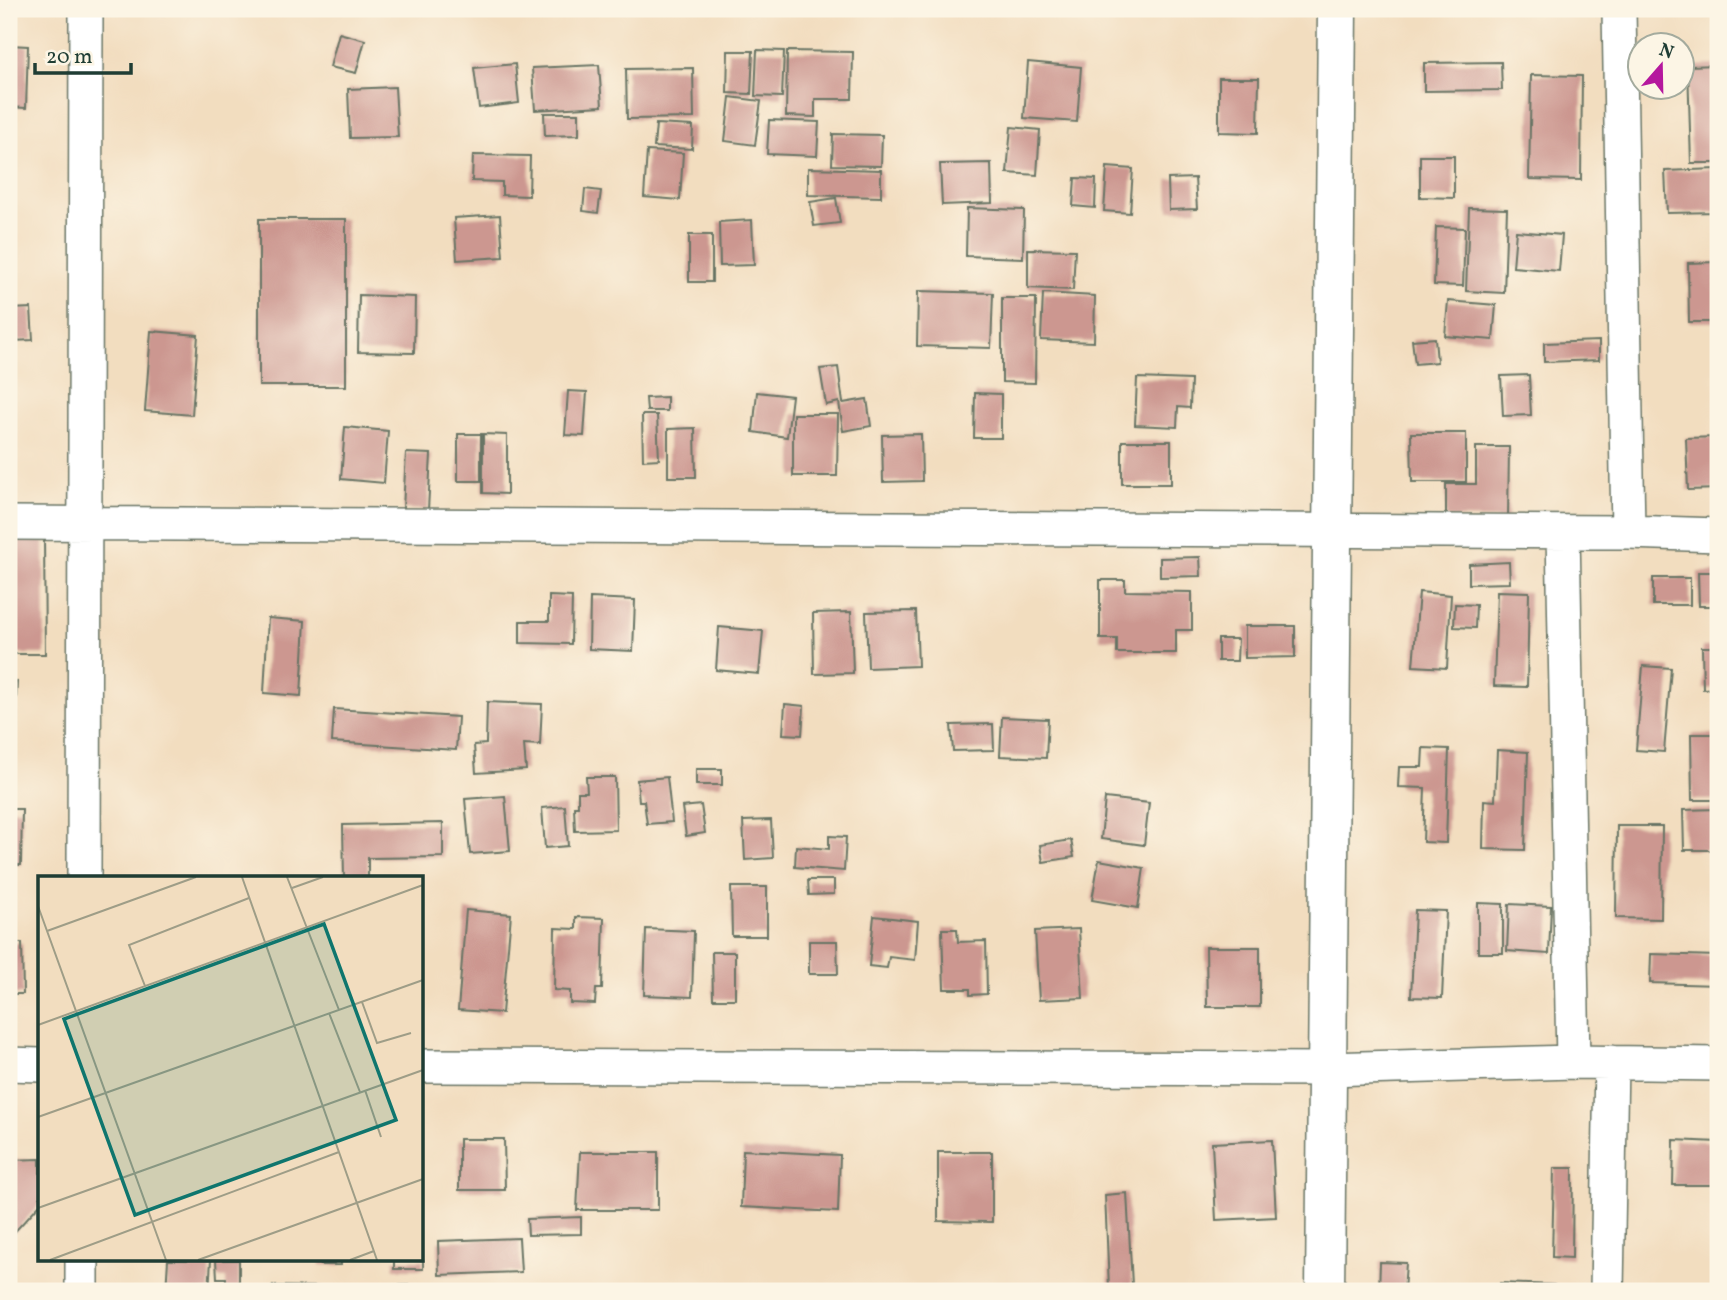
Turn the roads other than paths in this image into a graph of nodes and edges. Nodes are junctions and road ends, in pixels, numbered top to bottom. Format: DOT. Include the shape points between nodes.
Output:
graph roads {
  1 [pos="86,9"];
  2 [pos="1337,9"];
  3 [pos="1619,9"];
  4 [pos="9,523"];
  5 [pos="85,523"];
  6 [pos="1332,531"];
  7 [pos="1563,532"];
  8 [pos="1628,533"];
  9 [pos="1718,535"];
  10 [pos="84,876"];
  11 [pos="1573,1062"];
  12 [pos="1612,1062"];
  13 [pos="9,1064"];
  14 [pos="1718,1064"];
  15 [pos="38,1065"];
  16 [pos="424,1066"];
  17 [pos="1327,1069"];
  18 [pos="82,1262"];
  19 [pos="82,1291"];
  20 [pos="1325,1291"];
  21 [pos="1607,1291"];
  1 -- 5 [label="street"];
  2 -- 6 [label="street"];
  3 -- 8 [label="street"];
  4 -- 5 [label="street"];
  5 -- 6 [label="street"];
  5 -- 10 [label="street"];
  6 -- 7 [label="street"];
  6 -- 17 [label="street"];
  7 -- 8 [label="street"];
  7 -- 11 [label="street"];
  8 -- 9 [label="street"];
  11 -- 12 [label="street"];
  11 -- 17 [label="street"];
  12 -- 14 [label="street"];
  12 -- 21 [label="street"];
  13 -- 15 [label="street"];
  16 -- 17 [label="street"];
  17 -- 20 [label="street"];
  18 -- 19 [label="street"];
}
